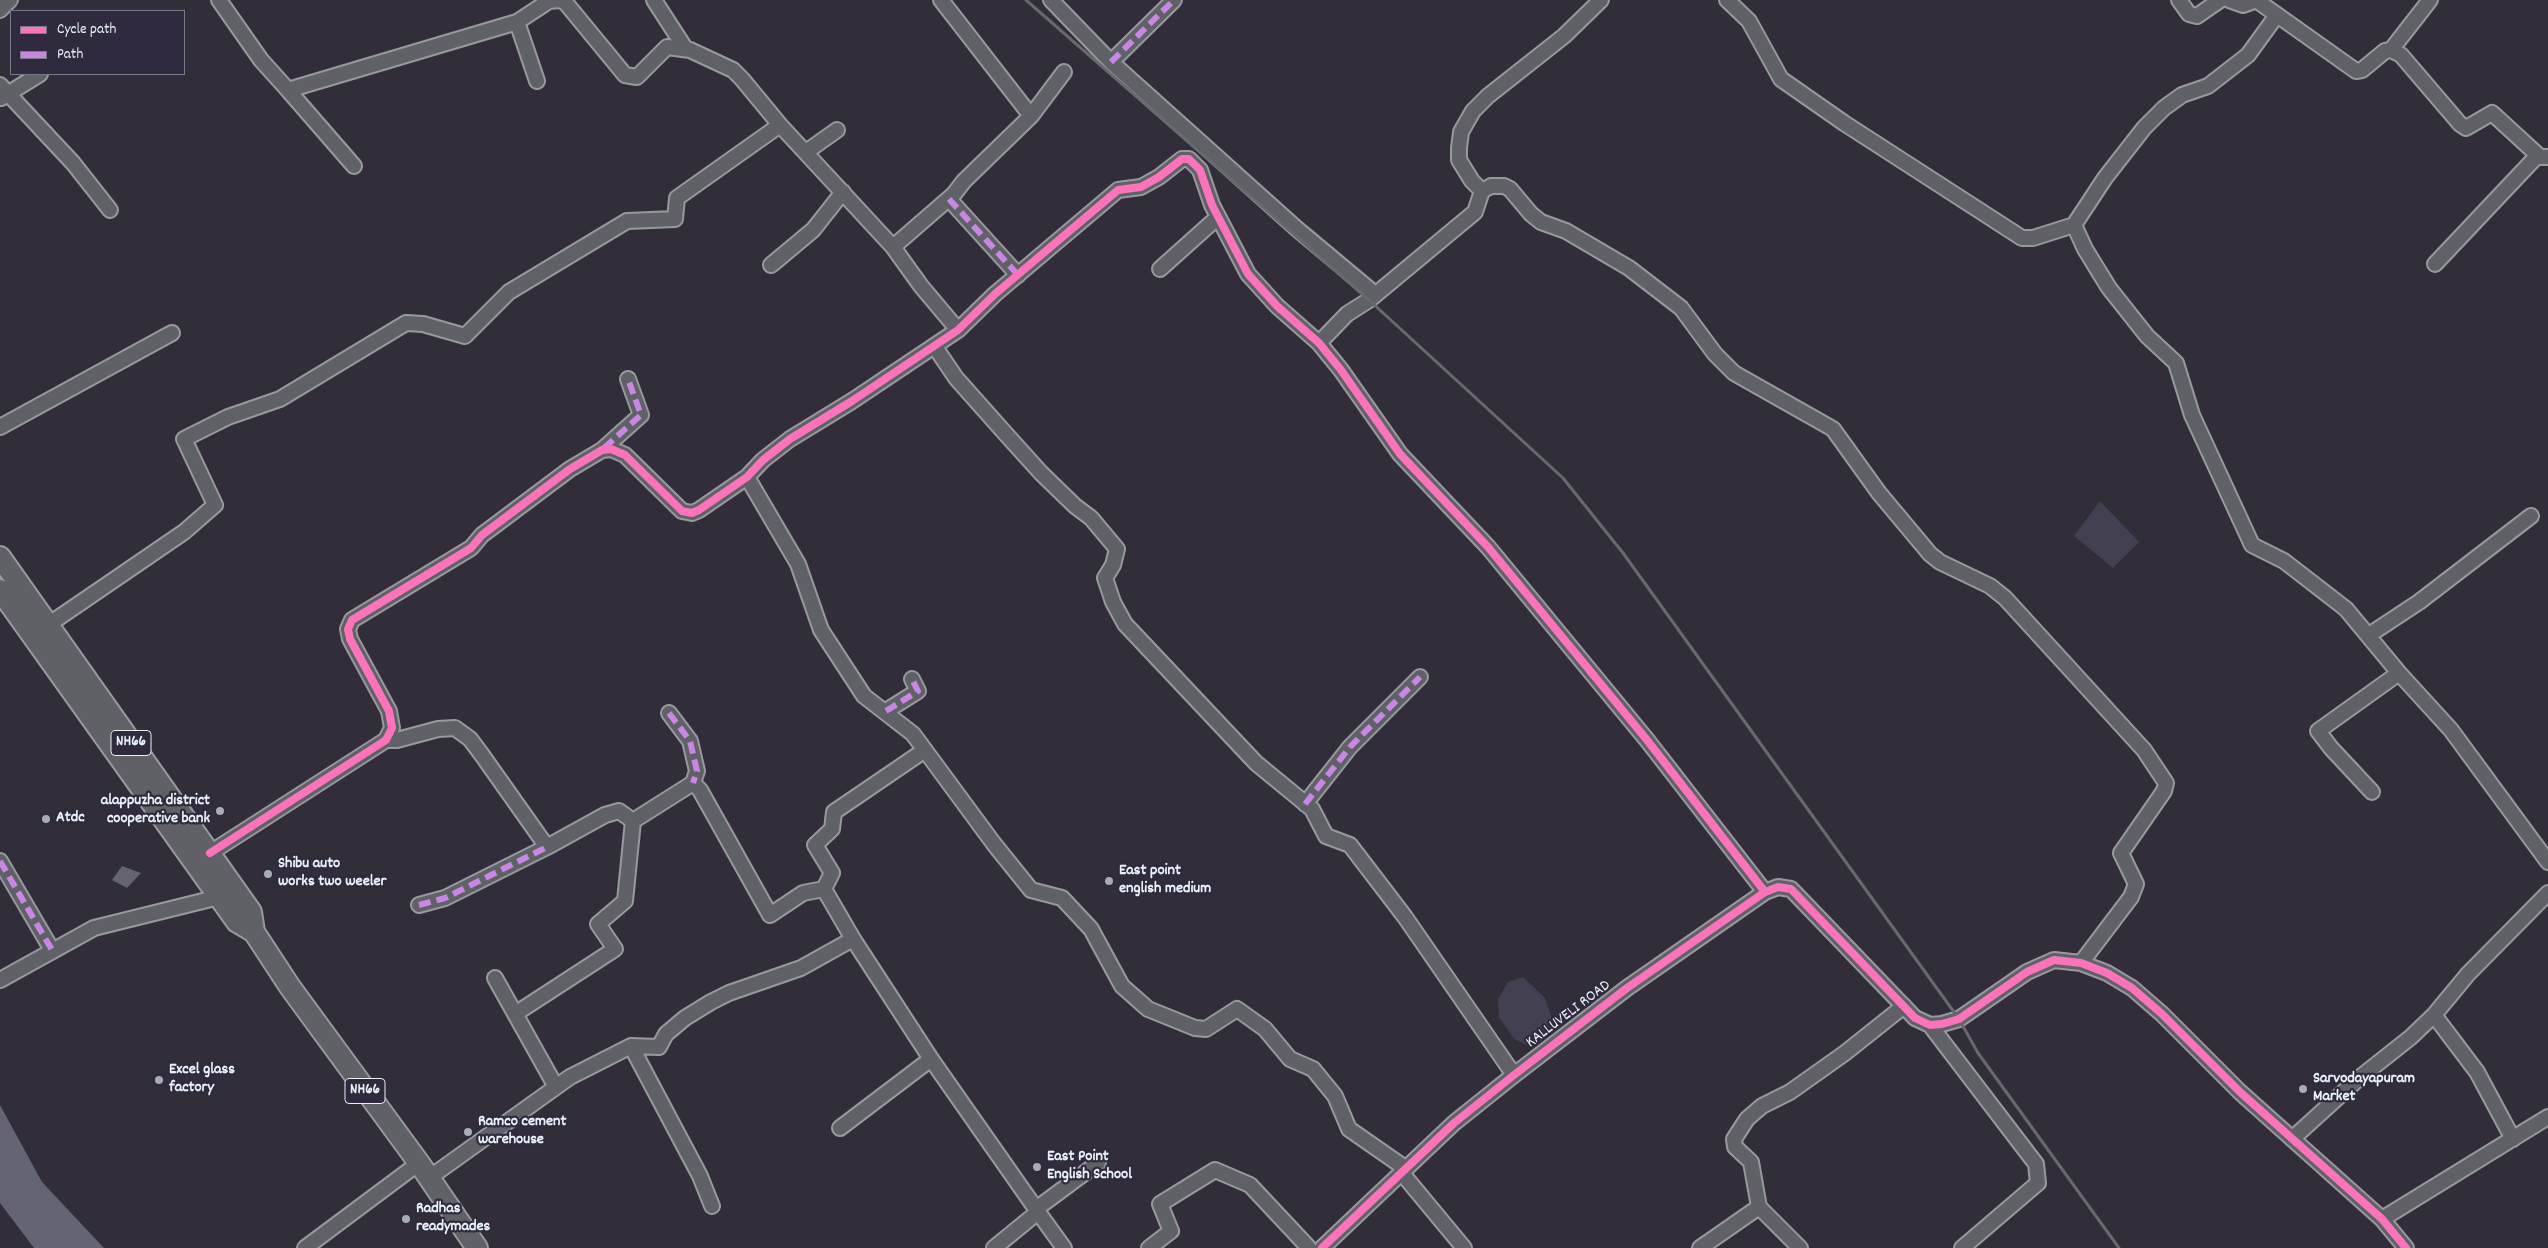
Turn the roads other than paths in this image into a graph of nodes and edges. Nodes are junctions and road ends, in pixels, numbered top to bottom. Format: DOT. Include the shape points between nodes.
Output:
graph roads {
  1 [pos="10,0"];
  2 [pos="219,0"];
  3 [pos="654,0"];
  4 [pos="941,0"];
  5 [pos="1051,0"];
  6 [pos="1174,0"];
  7 [pos="1602,0"];
  8 [pos="1727,0"];
  9 [pos="2179,0"];
  10 [pos="2220,0"];
  11 [pos="2229,0"];
  12 [pos="2256,0"];
  13 [pos="2430,0"];
  14 [pos="550,1"];
  15 [pos="0,10"];
  16 [pos="2277,15"];
  17 [pos="517,22"];
  18 [pos="685,48"];
  19 [pos="2391,50"];
  20 [pos="1111,62"];
  21 [pos="1064,72"];
  22 [pos="38,75"];
  23 [pos="537,81"];
  24 [pos="288,90"];
  25 [pos="2,92"];
  26 [pos="1032,116"];
  27 [pos="780,124"];
  28 [pos="837,130"];
  29 [pos="806,152"];
  30 [pos="2543,156"];
  31 [pos="354,166"];
  32 [pos="1482,191"];
  33 [pos="842,192"];
  34 [pos="949,199"];
  35 [pos="110,210"];
  36 [pos="1218,217"];
  37 [pos="2074,225"];
  38 [pos="893,246"];
  39 [pos="2435,264"];
  40 [pos="771,265"];
  41 [pos="1160,269"];
  42 [pos="1018,275"];
  43 [pos="1375,294"];
  44 [pos="958,330"];
  45 [pos="172,332"];
  46 [pos="1319,343"];
  47 [pos="935,347"];
  48 [pos="628,379"];
  49 [pos="0,427"];
  50 [pos="602,450"];
  51 [pos="747,477"];
  52 [pos="2531,516"];
  53 [pos="0,557"];
  54 [pos="0,590"];
  55 [pos="48,625"];
  56 [pos="2369,635"];
  57 [pos="2399,673"];
  58 [pos="1420,677"];
  59 [pos="912,679"];
  60 [pos="886,711"];
  61 [pos="669,713"];
  62 [pos="392,736"];
  63 [pos="925,750"];
  64 [pos="693,782"];
  65 [pos="2372,792"];
  66 [pos="1305,804"];
  67 [pos="633,821"];
  68 [pos="547,847"];
  69 [pos="210,853"];
  70 [pos="0,861"];
  71 [pos="2548,862"];
  72 [pos="824,889"];
  73 [pos="1765,892"];
  74 [pos="2548,893"];
  75 [pos="219,897"];
  76 [pos="419,904"];
  77 [pos="254,932"];
  78 [pos="853,939"];
  79 [pos="52,950"];
  80 [pos="2082,963"];
  81 [pos="495,978"];
  82 [pos="0,980"];
  83 [pos="1904,1006"];
  84 [pos="516,1014"];
  85 [pos="2434,1015"];
  86 [pos="1930,1025"];
  87 [pos="631,1046"];
  88 [pos="931,1059"];
  89 [pos="1514,1075"];
  90 [pos="556,1087"];
  91 [pos="2548,1117"];
  92 [pos="840,1128"];
  93 [pos="2292,1139"];
  94 [pos="2512,1139"];
  95 [pos="1098,1163"];
  96 [pos="424,1170"];
  97 [pos="1403,1170"];
  98 [pos="712,1206"];
  99 [pos="1759,1207"];
  100 [pos="1037,1210"];
  101 [pos="2382,1219"];
  102 [pos="305,1248"];
  103 [pos="478,1248"];
  104 [pos="994,1248"];
  105 [pos="1064,1248"];
  106 [pos="1149,1248"];
  107 [pos="1309,1248"];
  108 [pos="1322,1248"];
  109 [pos="1464,1248"];
  110 [pos="1700,1248"];
  111 [pos="1800,1248"];
  112 [pos="1962,1248"];
  113 [pos="2406,1248"];
  1 -- 15 [label="street"];
  2 -- 24 [label="street" via="260,60"];
  3 -- 18 [label="street"];
  4 -- 26 [label="street"];
  5 -- 20 [label="street"];
  6 -- 20 [label="street"];
  7 -- 32 [label="street" via="1564,36 1473,110 1461,132 1459,160"];
  8 -- 37 [label="street" via="1749,21 1781,79 1844,123 2022,238 2033,238"];
  9 -- 10 [label="street" via="2189,14 2197,16"];
  11 -- 12 [label="street" via="2243,5"];
  12 -- 16 [label="street"];
  13 -- 19 [label="street"];
  14 -- 17 [label="street"];
  14 -- 18 [label="street" via="566,2 625,76 637,77 667,47"];
  16 -- 19 [label="street" via="2356,71"];
  16 -- 37 [label="street" via="2248,55 2208,86 2182,95 2144,128"];
  17 -- 23 [label="street"];
  17 -- 24 [label="street"];
  18 -- 27 [label="street" via="733,70"];
  19 -- 30 [label="street" via="2401,55 2460,124 2471,127 2492,113"];
  20 -- 43 [label="street" via="1296,228"];
  21 -- 26 [label="street"];
  22 -- 25 [label="street"];
  24 -- 31 [label="street"];
  25 -- 35 [label="street" via="73,163"];
  26 -- 34 [label="street"];
  27 -- 29 [label="street"];
  27 -- 55 [label="street" via="677,198 675,219 628,221 509,292 465,336 423,324 406,324 280,399 228,417 184,439 215,505 184,532"];
  28 -- 29 [label="street"];
  29 -- 33 [label="street"];
  30 -- 39 [label="street"];
  32 -- 43 [label="street" via="1475,212"];
  32 -- 80 [label="street" via="1491,186 1510,189 1541,222 1566,231 1629,268 1680,308 1734,373 1833,429 1879,493 1930,554 1990,586 2005,598 2144,750 2166,783 2164,791 2121,853 2136,884 2131,898"];
  33 -- 38 [label="street"];
  33 -- 40 [label="street" via="813,230"];
  34 -- 38 [label="street"];
  34 -- 42 [label="street"];
  36 -- 41 [label="street"];
  36 -- 42 [label="street" via="1200,170 1194,161 1182,159 1142,187 1118,190"];
  36 -- 46 [label="street" via="1248,274 1277,306"];
  37 -- 56 [label="street" via="2109,288 2147,336 2176,363 2192,415 2252,545 2284,561 2313,582 2346,609"];
  38 -- 44 [label="street"];
  42 -- 44 [label="street"];
  43 -- 46 [label="street" via="1348,314"];
  44 -- 47 [label="street"];
  45 -- 49 [label="street"];
  46 -- 73 [label="street" via="1400,454 1497,558 1648,740"];
  47 -- 51 [label="street" via="790,439"];
  47 -- 66 [label="street" via="956,378 1004,432 1041,473 1092,518 1117,549 1105,578 1125,624 1256,763"];
  48 -- 50 [label="street" via="641,416"];
  50 -- 51 [label="street" via="612,449 625,455 682,511 692,513"];
  50 -- 62 [label="street" via="570,469 482,535 471,548 352,620 348,629 350,639 389,711"];
  51 -- 60 [label="street" via="798,564 821,630 864,696"];
  52 -- 56 [label="street" via="2419,602"];
  53 -- 55 [label="highway, NH66"];
  54 -- 75 [label="highway, NH66"];
  55 -- 69 [label="highway, NH66"];
  56 -- 57 [label="street"];
  57 -- 65 [label="street" via="2318,731"];
  57 -- 71 [label="street" via="2451,730"];
  58 -- 66 [label="street" via="1350,747"];
  59 -- 60 [label="street" via="918,690"];
  60 -- 63 [label="street" via="913,734"];
  61 -- 64 [label="street" via="690,742 697,771"];
  62 -- 68 [label="street" via="455,728 482,754"];
  62 -- 69 [label="street"];
  63 -- 72 [label="street" via="834,812 832,829 815,845 832,873"];
  63 -- 97 [label="street" via="1018,876 1031,890 1062,898 1091,929 1122,986 1138,1002 1148,1009 1206,1030 1238,1009 1266,1029 1290,1059 1313,1069 1335,1096 1349,1129"];
  64 -- 67 [label="street"];
  64 -- 72 [label="street" via="770,914 803,893"];
  66 -- 89 [label="street" via="1312,809 1326,836 1350,845 1363,860"];
  67 -- 68 [label="street" via="619,811 605,815"];
  67 -- 84 [label="street" via="625,901 598,924 615,949"];
  68 -- 76 [label="street" via="445,898"];
  69 -- 77 [label="highway, NH66" via="251,912"];
  70 -- 79 [label="street"];
  72 -- 78 [label="street"];
  73 -- 83 [label="street" via="1778,887 1792,888"];
  73 -- 89 [label="street, KALLUVELI ROAD" via="1627,988"];
  74 -- 85 [label="street" via="2468,974"];
  75 -- 77 [label="highway, NH66" via="236,922"];
  75 -- 79 [label="street" via="94,928"];
  77 -- 96 [label="highway, NH66"];
  78 -- 87 [label="street" via="801,968 711,1002 666,1034 659,1047"];
  78 -- 88 [label="street"];
  79 -- 82 [label="street"];
  80 -- 86 [label="street" via="2054,960 2027,972 1959,1019"];
  80 -- 93 [label="street" via="2132,988"];
  81 -- 84 [label="street"];
  83 -- 86 [label="street" via="1915,1018"];
  83 -- 99 [label="street" via="1845,1053 1790,1092 1762,1106 1747,1120 1734,1139 1735,1147 1751,1162"];
  84 -- 90 [label="street"];
  85 -- 93 [label="street"];
  85 -- 94 [label="street" via="2477,1072"];
  86 -- 112 [label="street" via="2036,1164 2038,1183"];
  87 -- 90 [label="street"];
  87 -- 98 [label="street" via="700,1176"];
  88 -- 92 [label="street"];
  88 -- 100 [label="street"];
  89 -- 97 [label="street, KALLUVELI ROAD" via="1454,1123"];
  90 -- 96 [label="street"];
  91 -- 94 [label="street"];
  93 -- 101 [label="street"];
  94 -- 101 [label="street"];
  95 -- 100 [label="street"];
  96 -- 102 [label="street"];
  96 -- 103 [label="highway, NH66"];
  97 -- 108 [label="street, KALLUVELI ROAD"];
  97 -- 109 [label="street"];
  99 -- 110 [label="street"];
  99 -- 111 [label="street"];
  100 -- 104 [label="street"];
  100 -- 105 [label="street"];
  101 -- 113 [label="street"];
  106 -- 107 [label="street" via="1171,1231 1160,1204 1215,1170 1250,1185"];
}
